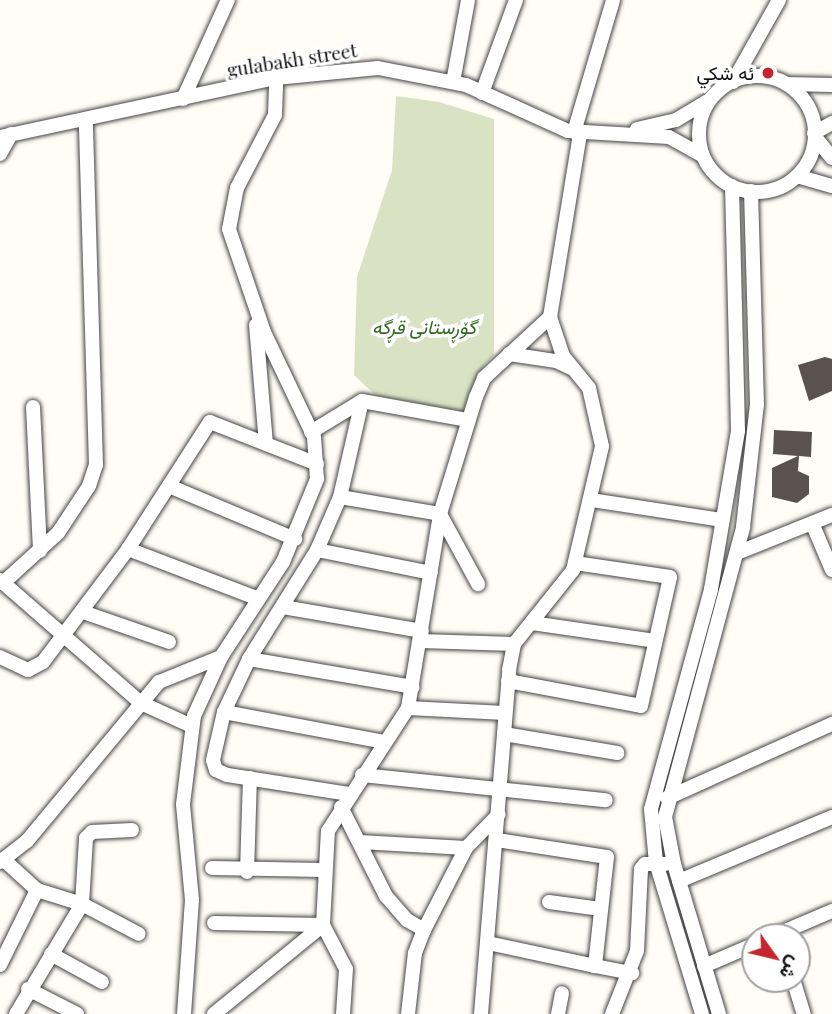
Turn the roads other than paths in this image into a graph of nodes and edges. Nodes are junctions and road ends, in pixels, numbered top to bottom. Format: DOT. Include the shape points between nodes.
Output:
graph roads {
  1 [pos="228,0"];
  2 [pos="467,0"];
  3 [pos="516,0"];
  4 [pos="613,0"];
  5 [pos="779,0"];
  6 [pos="276,78"];
  7 [pos="453,82"];
  8 [pos="733,82"];
  9 [pos="786,83"];
  10 [pos="832,85"];
  11 [pos="482,93"];
  12 [pos="183,99"];
  13 [pos="709,101"];
  14 [pos="86,121"];
  15 [pos="832,123"];
  16 [pos="625,132"];
  17 [pos="577,133"];
  18 [pos="815,135"];
  19 [pos="5,136"];
  20 [pos="0,154"];
  21 [pos="702,155"];
  22 [pos="832,158"];
  23 [pos="797,176"];
  24 [pos="732,186"];
  25 [pos="832,186"];
  26 [pos="751,191"];
  27 [pos="254,306"];
  28 [pos="550,317"];
  29 [pos="509,354"];
  30 [pos="571,368"];
  31 [pos="362,401"];
  32 [pos="33,407"];
  33 [pos="468,420"];
  34 [pos="312,432"];
  35 [pos="266,444"];
  36 [pos="317,464"];
  37 [pos="169,486"];
  38 [pos="340,497"];
  39 [pos="591,500"];
  40 [pos="440,514"];
  41 [pos="832,515"];
  42 [pos="722,520"];
  43 [pos="812,523"];
  44 [pos="295,539"];
  45 [pos="128,549"];
  46 [pos="317,550"];
  47 [pos="40,551"];
  48 [pos="737,553"];
  49 [pos="576,563"];
  50 [pos="832,570"];
  51 [pos="431,573"];
  52 [pos="2,582"];
  53 [pos="478,584"];
  54 [pos="256,598"];
  55 [pos="284,607"];
  56 [pos="83,612"];
  57 [pos="533,623"];
  58 [pos="422,636"];
  59 [pos="60,637"];
  60 [pos="656,641"];
  61 [pos="169,642"];
  62 [pos="514,644"];
  63 [pos="0,657"];
  64 [pos="221,657"];
  65 [pos="249,659"];
  66 [pos="508,681"];
  67 [pos="413,687"];
  68 [pos="141,703"];
  69 [pos="408,708"];
  70 [pos="224,712"];
  71 [pos="505,713"];
  72 [pos="832,724"];
  73 [pos="192,726"];
  74 [pos="504,734"];
  75 [pos="385,741"];
  76 [pos="617,753"];
  77 [pos="362,775"];
  78 [pos="250,778"];
  79 [pos="501,789"];
  80 [pos="667,798"];
  81 [pos="606,800"];
  82 [pos="345,801"];
  83 [pos="499,814"];
  84 [pos="832,817"];
  85 [pos="132,830"];
  86 [pos="497,840"];
  87 [pos="360,842"];
  88 [pos="466,848"];
  89 [pos="1,861"];
  90 [pos="656,863"];
  91 [pos="674,864"];
  92 [pos="212,868"];
  93 [pos="323,870"];
  94 [pos="247,872"];
  95 [pos="679,881"];
  96 [pos="37,890"];
  97 [pos="549,902"];
  98 [pos="82,904"];
  99 [pos="601,909"];
  100 [pos="832,911"];
  101 [pos="214,923"];
  102 [pos="805,923"];
  103 [pos="323,925"];
  104 [pos="424,930"];
  105 [pos="139,934"];
  106 [pos="488,943"];
  107 [pos="741,950"];
  108 [pos="51,954"];
  109 [pos="0,965"];
  110 [pos="595,966"];
  111 [pos="704,966"];
  112 [pos="632,973"];
  113 [pos="102,982"];
  114 [pos="28,989"];
  115 [pos="562,993"];
  116 [pos="797,993"];
  117 [pos="16,1014"];
  118 [pos="77,1014"];
  119 [pos="184,1014"];
  120 [pos="214,1014"];
  121 [pos="343,1014"];
  122 [pos="408,1014"];
  123 [pos="481,1014"];
  124 [pos="558,1014"];
  125 [pos="612,1014"];
  126 [pos="702,1014"];
  127 [pos="719,1014"];
  128 [pos="804,1014"];
  1 -- 12 [label="street"];
  2 -- 7 [label="street"];
  3 -- 11 [label="street"];
  4 -- 17 [label="street"];
  5 -- 8 [label="street"];
  6 -- 7 [label="street, gulabakh street" via="377,68"];
  6 -- 12 [label="street, gulabakh street"];
  6 -- 27 [label="street" via="275,115 237,188 229,217 232,243"];
  7 -- 11 [label="street, gulabakh street"];
  8 -- 9 [label="street" via="765,76"];
  8 -- 13 [label="street"];
  9 -- 10 [label="street"];
  9 -- 18 [label="street" via="802,97"];
  11 -- 17 [label="street, gulabakh street"];
  12 -- 14 [label="street, gulabakh street"];
  13 -- 16 [label="street, gulabakh street" via="676,120"];
  13 -- 21 [label="street" via="700,120"];
  14 -- 19 [label="street, gulabakh street"];
  14 -- 47 [label="street" via="96,466 75,509"];
  15 -- 18 [label="street"];
  16 -- 17 [label="street, gulabakh street"];
  16 -- 21 [label="street, gulabakh street" via="669,136"];
  17 -- 28 [label="street"];
  18 -- 22 [label="street"];
  18 -- 23 [label="street" via="810,158"];
  19 -- 20 [label="street"];
  21 -- 24 [label="street" via="719,179"];
  23 -- 25 [label="street"];
  23 -- 26 [label="street" via="780,188"];
  24 -- 26 [label="street"];
  24 -- 42 [label="street" via="739,414"];
  26 -- 48 [label="street" via="757,405"];
  27 -- 34 [label="street"];
  27 -- 35 [label="street"];
  28 -- 29 [label="street"];
  28 -- 30 [label="street"];
  29 -- 30 [label="street" via="556,361"];
  29 -- 33 [label="street" via="484,378"];
  30 -- 39 [label="street" via="589,388 598,415 602,446"];
  31 -- 33 [label="street"];
  31 -- 34 [label="street"];
  31 -- 38 [label="street"];
  32 -- 47 [label="street"];
  33 -- 40 [label="street"];
  34 -- 36 [label="street"];
  35 -- 36 [label="street"];
  35 -- 37 [label="street" via="210,422"];
  36 -- 44 [label="street" via="312,498"];
  37 -- 44 [label="street"];
  37 -- 45 [label="street"];
  38 -- 40 [label="street"];
  38 -- 46 [label="street"];
  39 -- 42 [label="street"];
  39 -- 49 [label="street"];
  40 -- 51 [label="street"];
  40 -- 53 [label="street"];
  41 -- 43 [label="street"];
  42 -- 90 [label="street" via="705,612 651,809"];
  43 -- 48 [label="street"];
  43 -- 50 [label="street"];
  44 -- 54 [label="street"];
  45 -- 54 [label="street"];
  45 -- 56 [label="street"];
  46 -- 51 [label="street"];
  46 -- 55 [label="street"];
  47 -- 52 [label="street"];
  48 -- 80 [label="street"];
  49 -- 57 [label="street"];
  49 -- 60 [label="street" via="670,577"];
  51 -- 58 [label="street"];
  52 -- 59 [label="street"];
  54 -- 64 [label="street"];
  55 -- 58 [label="street"];
  55 -- 65 [label="street"];
  56 -- 59 [label="street"];
  56 -- 61 [label="street"];
  57 -- 60 [label="street"];
  57 -- 62 [label="street"];
  58 -- 62 [label="street"];
  58 -- 67 [label="street"];
  59 -- 63 [label="street" via="36,667 18,667"];
  59 -- 68 [label="street"];
  60 -- 66 [label="street" via="641,706"];
  62 -- 66 [label="street"];
  64 -- 68 [label="street" via="159,681"];
  64 -- 73 [label="street" via="198,702"];
  65 -- 67 [label="street"];
  65 -- 70 [label="street"];
  66 -- 71 [label="street"];
  67 -- 69 [label="street"];
  68 -- 73 [label="street"];
  68 -- 89 [label="street" via="27,841"];
  69 -- 71 [label="street"];
  69 -- 75 [label="street"];
  70 -- 75 [label="street"];
  70 -- 78 [label="street" via="213,760 216,770"];
  71 -- 74 [label="street"];
  72 -- 80 [label="street"];
  73 -- 119 [label="street" via="183,804 192,900"];
  74 -- 76 [label="street"];
  74 -- 79 [label="street"];
  75 -- 77 [label="street"];
  77 -- 79 [label="street"];
  77 -- 82 [label="street"];
  78 -- 82 [label="street"];
  78 -- 94 [label="street"];
  79 -- 81 [label="street"];
  79 -- 83 [label="street"];
  80 -- 91 [label="street" via="665,829"];
  82 -- 87 [label="street"];
  82 -- 93 [label="street" via="328,831"];
  83 -- 86 [label="street"];
  83 -- 88 [label="street"];
  84 -- 95 [label="street"];
  85 -- 98 [label="street" via="92,832 86,838"];
  86 -- 99 [label="street" via="607,856"];
  86 -- 106 [label="street"];
  87 -- 88 [label="street"];
  87 -- 104 [label="street" via="386,896 407,920"];
  88 -- 104 [label="street"];
  89 -- 96 [label="street"];
  90 -- 91 [label="street"];
  90 -- 112 [label="street" via="645,864 639,874"];
  90 -- 126 [label="street"];
  91 -- 95 [label="street"];
  92 -- 94 [label="street"];
  93 -- 94 [label="street"];
  93 -- 103 [label="street"];
  95 -- 111 [label="street"];
  96 -- 98 [label="street"];
  96 -- 109 [label="street"];
  97 -- 99 [label="street"];
  98 -- 105 [label="street"];
  98 -- 108 [label="street"];
  99 -- 110 [label="street"];
  100 -- 102 [label="street"];
  101 -- 103 [label="street"];
  103 -- 120 [label="street"];
  103 -- 121 [label="street" via="346,969"];
  104 -- 122 [label="street" via="415,953"];
  106 -- 110 [label="street"];
  106 -- 123 [label="street"];
  107 -- 111 [label="street"];
  108 -- 113 [label="street"];
  108 -- 114 [label="street"];
  110 -- 112 [label="street"];
  111 -- 127 [label="street"];
  112 -- 125 [label="street"];
  114 -- 117 [label="street"];
  114 -- 118 [label="street"];
  115 -- 124 [label="street"];
  116 -- 128 [label="street"];
}
